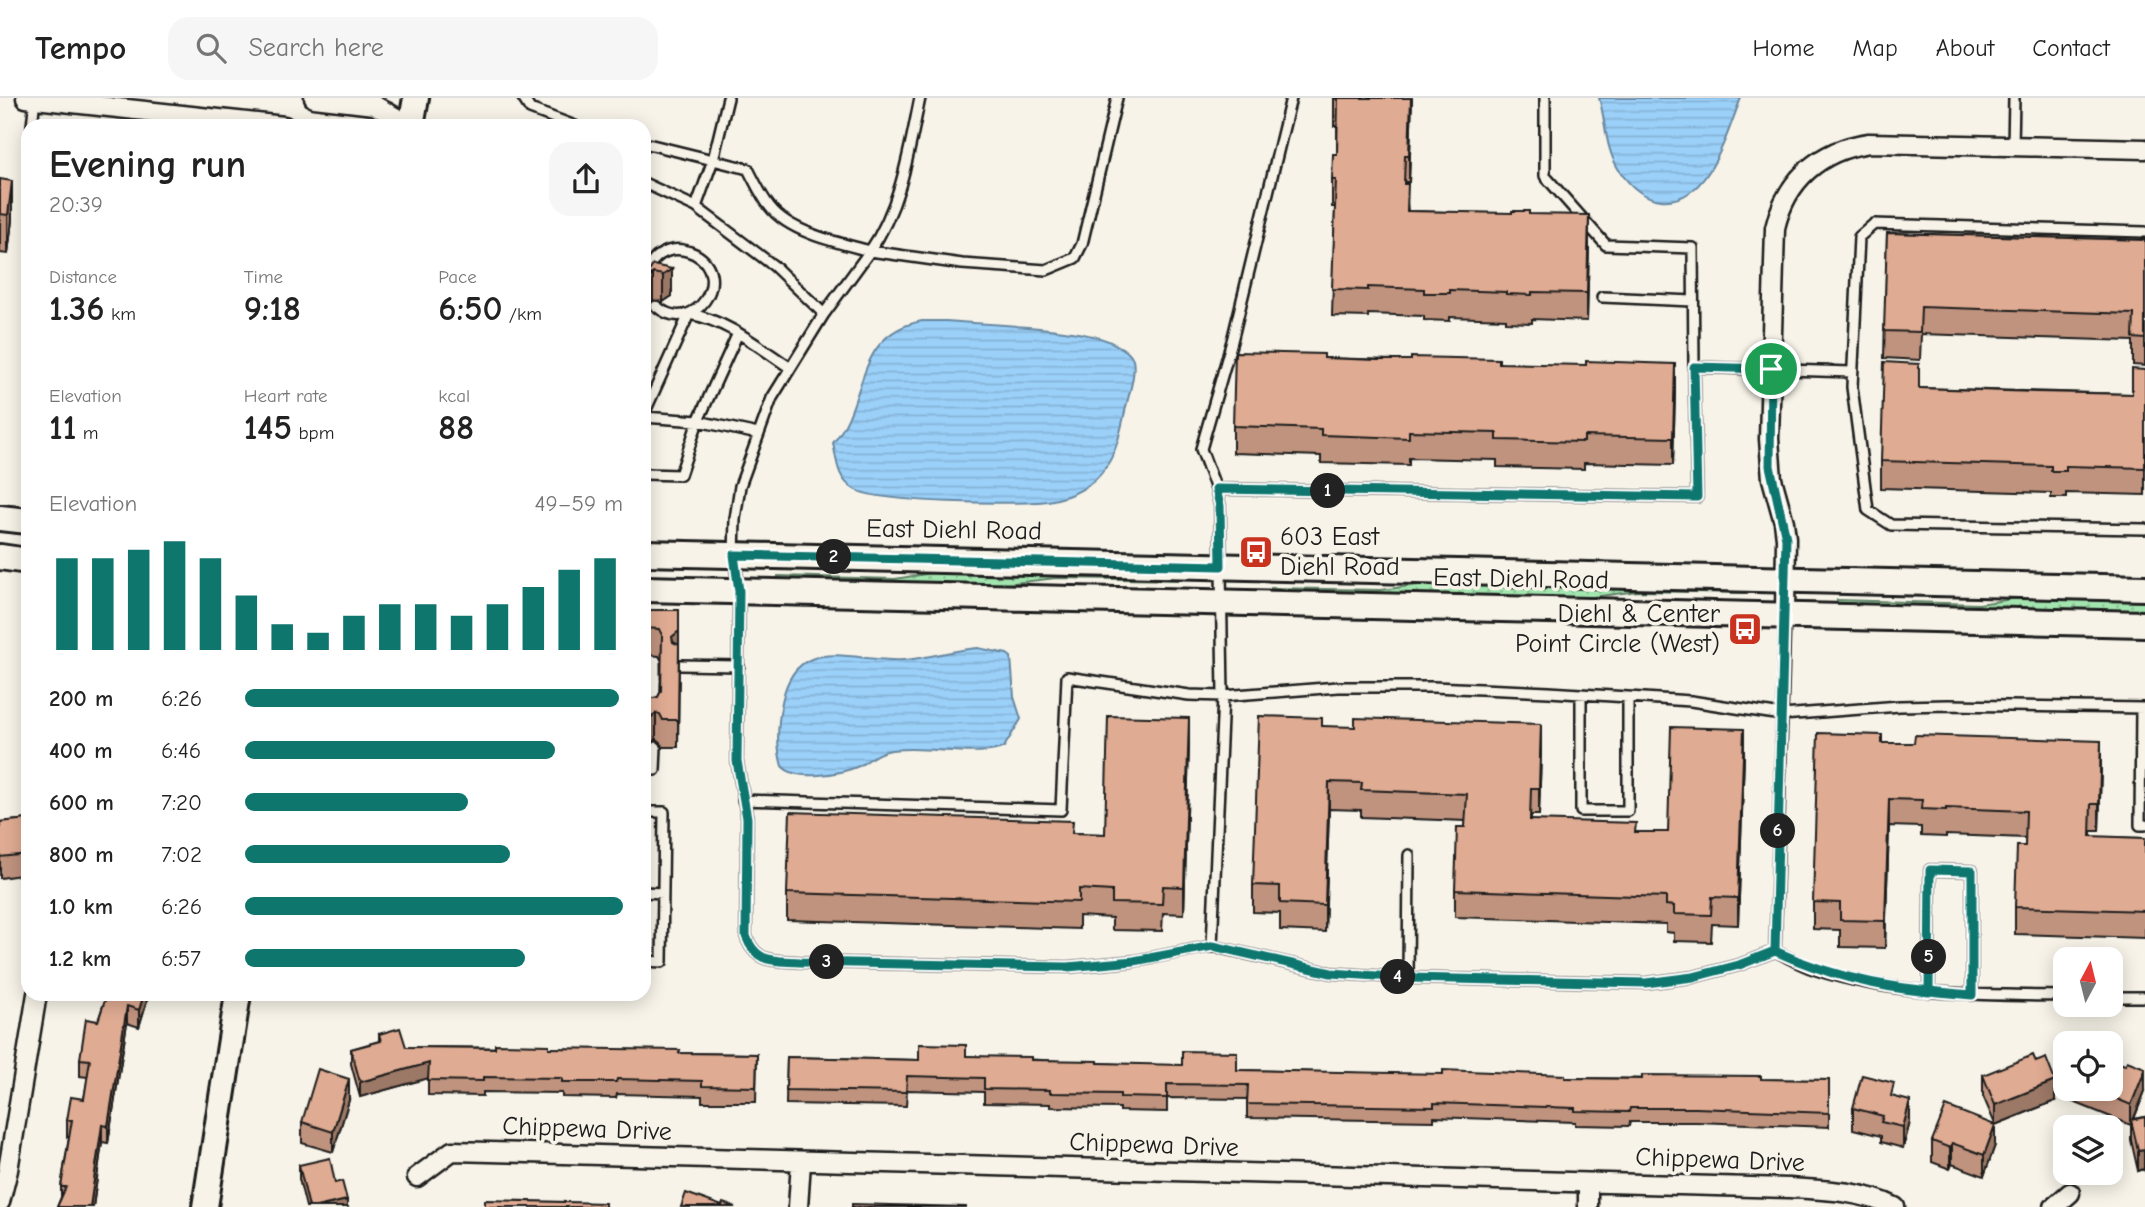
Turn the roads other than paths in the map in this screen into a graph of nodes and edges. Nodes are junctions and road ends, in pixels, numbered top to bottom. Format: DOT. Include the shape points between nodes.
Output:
graph roads {
  1 [pos="32,98"];
  2 [pos="314,98"];
  3 [pos="416,98"];
  4 [pos="523,98"];
  5 [pos="728,98"];
  6 [pos="920,98"];
  7 [pos="1117,98"];
  8 [pos="1290,98"];
  9 [pos="1545,98"];
  10 [pos="2014,98"];
  11 [pos="32,119"];
  12 [pos="221,119"];
  13 [pos="399,119"];
  14 [pos="412,119"];
  15 [pos="556,119"];
  16 [pos="651,145"];
  17 [pos="2013,146"];
  18 [pos="2145,149"];
  19 [pos="713,160"];
  20 [pos="651,186"];
  21 [pos="696,207"];
  22 [pos="2145,232"];
  23 [pos="870,251"];
  24 [pos="651,265"];
  25 [pos="1602,297"];
  26 [pos="1693,301"];
  27 [pos="656,306"];
  28 [pos="689,314"];
  29 [pos="824,314"];
  30 [pos="738,333"];
  31 [pos="789,367"];
  32 [pos="1694,367"];
  33 [pos="1771,369"];
  34 [pos="1852,372"];
  35 [pos="651,400"];
  36 [pos="651,417"];
  37 [pos="698,421"];
  38 [pos="758,434"];
  39 [pos="651,474"];
  40 [pos="1216,489"];
  41 [pos="0,518"];
  42 [pos="21,520"];
  43 [pos="2145,529"];
  44 [pos="651,553"];
  45 [pos="734,555"];
  46 [pos="0,557"];
  47 [pos="21,560"];
  48 [pos="1221,566"];
  49 [pos="1785,580"];
  50 [pos="2145,587"];
  51 [pos="651,589"];
  52 [pos="739,591"];
  53 [pos="1223,602"];
  54 [pos="1785,615"];
  55 [pos="2145,624"];
  56 [pos="651,662"];
  57 [pos="679,665"];
  58 [pos="739,666"];
  59 [pos="1581,694"];
  60 [pos="1223,696"];
  61 [pos="1628,697"];
  62 [pos="2143,708"];
  63 [pos="1782,715"];
  64 [pos="651,718"];
  65 [pos="656,747"];
  66 [pos="651,771"];
  67 [pos="743,800"];
  68 [pos="651,812"];
  69 [pos="2145,825"];
  70 [pos="1409,855"];
  71 [pos="651,892"];
  72 [pos="663,893"];
  73 [pos="1213,946"];
  74 [pos="1775,951"];
  75 [pos="651,961"];
  76 [pos="1408,978"];
  77 [pos="1929,992"];
  78 [pos="1972,995"];
  79 [pos="2053,996"];
  80 [pos="2123,997"];
  81 [pos="2145,997"];
  82 [pos="36,1001"];
  83 [pos="238,1001"];
  84 [pos="801,1162"];
  85 [pos="417,1177"];
  86 [pos="1588,1183"];
  87 [pos="2070,1193"];
  88 [pos="0,1202"];
  89 [pos="205,1207"];
  90 [pos="798,1207"];
  91 [pos="1588,1207"];
  92 [pos="1895,1207"];
  93 [pos="2054,1207"];
  1 -- 11 [label="lane"];
  1 -- 12 [label="street"];
  2 -- 13 [label="street" via="374,105"];
  3 -- 14 [label="street"];
  4 -- 15 [label="lane" via="530,109"];
  5 -- 19 [label="lane"];
  6 -- 23 [label="lane" via="895,203"];
  7 -- 23 [label="lane" via="1075,258 1046,270"];
  8 -- 40 [label="lane" via="1202,449"];
  9 -- 26 [label="lane" via="1545,176 1605,245 1693,248"];
  10 -- 17 [label="lane"];
  16 -- 19 [label="lane"];
  17 -- 18 [label="street"];
  17 -- 33 [label="street" via="1869,143 1840,149 1808,169 1785,198 1775,228"];
  19 -- 21 [label="lane"];
  19 -- 23 [label="lane" via="748,169 772,210 786,220 816,236"];
  20 -- 21 [label="lane"];
  21 -- 29 [label="lane" via="774,266"];
  22 -- 34 [label="lane" via="1874,224 1859,237"];
  23 -- 29 [label="lane"];
  24 -- 28 [label="lane" via="671,250 693,253 705,263 711,285 706,299"];
  25 -- 26 [label="lane"];
  26 -- 32 [label="lane"];
  27 -- 28 [label="lane" via="674,315"];
  28 -- 30 [label="lane" via="707,317"];
  28 -- 35 [label="lane"];
  29 -- 31 [label="lane"];
  30 -- 31 [label="lane"];
  30 -- 37 [label="lane"];
  31 -- 38 [label="lane"];
  32 -- 33 [label="lane"];
  32 -- 40 [label="lane" via="1697,497"];
  33 -- 34 [label="lane"];
  33 -- 49 [label="street" via="1770,466 1784,522"];
  34 -- 43 [label="lane" via="1868,510 1891,525"];
  36 -- 37 [label="lane"];
  37 -- 38 [label="lane"];
  37 -- 39 [label="lane" via="680,475"];
  38 -- 45 [label="lane" via="740,486"];
  40 -- 48 [label="lane"];
  41 -- 42 [label="street"];
  44 -- 45 [label="street, East Diehl Road"];
  45 -- 48 [label="street, East Diehl Road"];
  45 -- 52 [label="lane"];
  46 -- 47 [label="street"];
  48 -- 49 [label="street, East Diehl Road"];
  48 -- 53 [label="lane"];
  49 -- 50 [label="street, East Diehl Road"];
  49 -- 54 [label="street"];
  51 -- 52 [label="street, East Diehl Road"];
  52 -- 53 [label="street, East Diehl Road"];
  52 -- 58 [label="lane"];
  53 -- 54 [label="street, East Diehl Road"];
  53 -- 60 [label="lane"];
  54 -- 55 [label="street, East Diehl Road"];
  54 -- 63 [label="lane"];
  56 -- 64 [label="lane, bridge" via="655,662"];
  57 -- 58 [label="lane"];
  58 -- 67 [label="lane" via="737,761"];
  59 -- 60 [label="lane" via="1333,687"];
  59 -- 61 [label="lane"];
  59 -- 61 [label="lane" via="1581,811 1628,811"];
  60 -- 67 [label="lane" via="1067,677 1061,810"];
  60 -- 73 [label="lane"];
  61 -- 63 [label="lane"];
  62 -- 63 [label="lane" via="1948,705"];
  62 -- 69 [label="lane" via="2140,825"];
  63 -- 74 [label="lane"];
  65 -- 66 [label="lane" via="655,771"];
  67 -- 73 [label="lane" via="747,818 746,936 761,957 800,962 1068,967 1134,961"];
  68 -- 72 [label="lane" via="664,813"];
  70 -- 76 [label="lane"];
  71 -- 72 [label="lane"];
  72 -- 75 [label="lane" via="662,962"];
  73 -- 76 [label="lane" via="1331,973"];
  74 -- 76 [label="lane" via="1693,977 1646,983"];
  74 -- 77 [label="lane" via="1860,982"];
  77 -- 78 [label="lane"];
  77 -- 78 [label="lane" via="1930,870 1972,871"];
  78 -- 79 [label="lane"];
  80 -- 81 [label="lane"];
  82 -- 88 [label="street"];
  83 -- 89 [label="street"];
  84 -- 85 [label="street, Chippewa Drive" via="452,1152"];
  84 -- 86 [label="street, Chippewa Drive"];
  84 -- 90 [label="street"];
  86 -- 91 [label="street"];
  86 -- 92 [label="street, Chippewa Drive" via="1840,1191"];
  87 -- 93 [label="street"];
}
